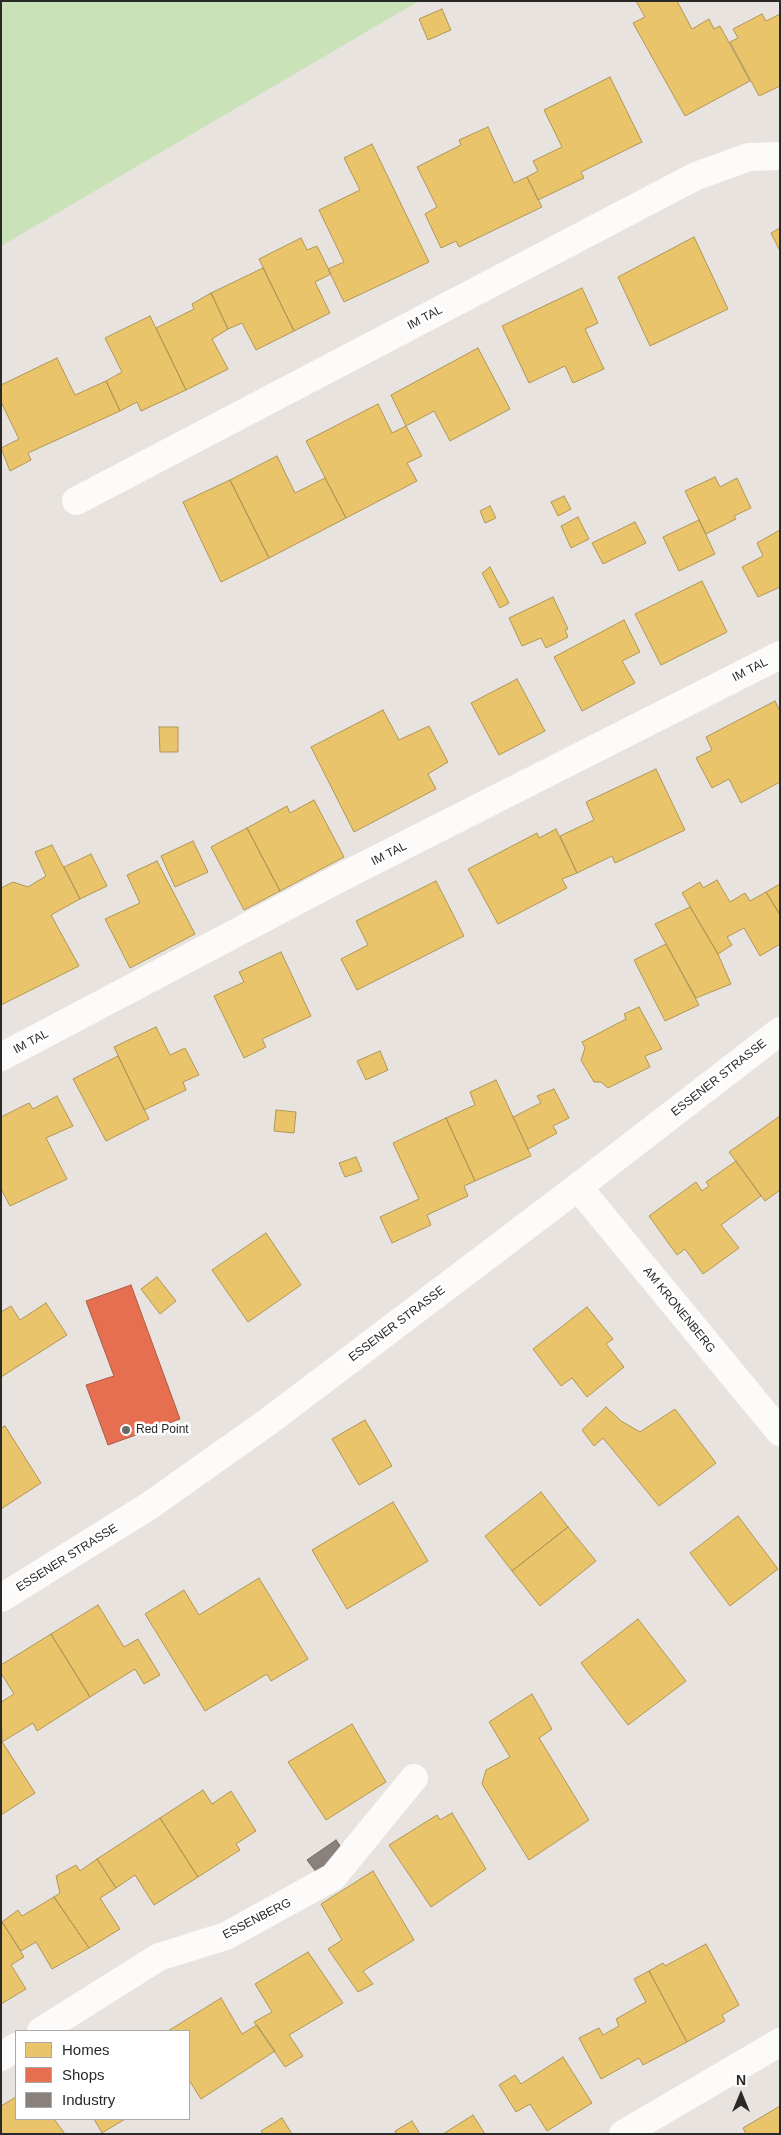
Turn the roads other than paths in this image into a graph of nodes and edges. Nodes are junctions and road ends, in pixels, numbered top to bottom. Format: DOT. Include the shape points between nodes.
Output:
graph roads {
  1 [pos="780,156"];
  2 [pos="76,500"];
  3 [pos="780,655"];
  4 [pos="780,1030"];
  5 [pos="1,1057"];
  6 [pos="578,1187"];
  7 [pos="780,1432"];
  8 [pos="1,1598"];
  9 [pos="414,1778"];
  10 [pos="43,2030"];
  11 [pos="780,2042"];
  12 [pos="15,2048"];
  13 [pos="1,2056"];
  14 [pos="623,2134"];
  1 -- 2 [label="street, IM TAL" via="749,157 696,176"];
  3 -- 5 [label="street, IM TAL" via="336,880"];
  4 -- 6 [label="street, ESSENER STRASSE"];
  6 -- 7 [label="street, AM KRONENBERG"];
  6 -- 8 [label="street, ESSENER STRASSE" via="269,1422 150,1506"];
  9 -- 10 [label="street, ESSENBERG" via="333,1877 226,1936 159,1958"];
  11 -- 14 [label="street"];
  12 -- 13 [label="street"];
}
